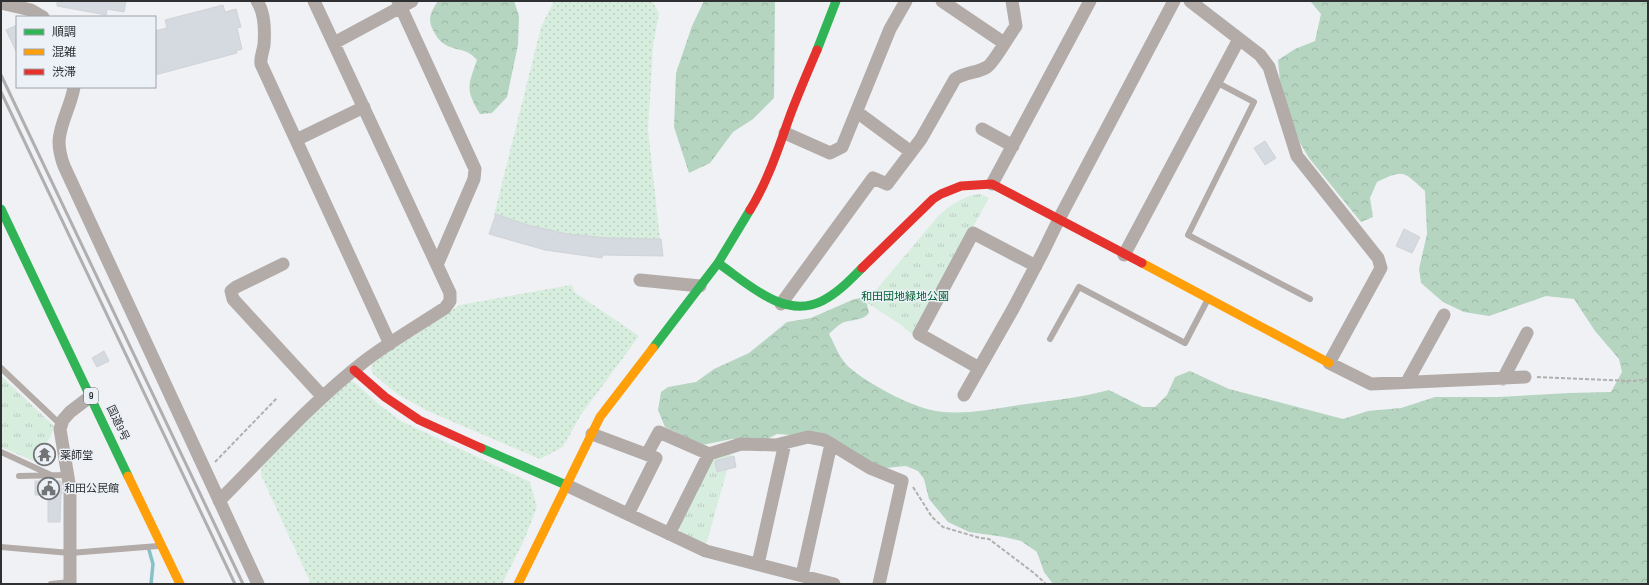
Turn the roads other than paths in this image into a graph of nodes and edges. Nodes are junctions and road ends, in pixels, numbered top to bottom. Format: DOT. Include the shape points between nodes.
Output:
graph roads {
  1 [pos="257,1"];
  2 [pos="314,1"];
  3 [pos="836,1"];
  4 [pos="906,1"];
  5 [pos="942,1"];
  6 [pos="1012,1"];
  7 [pos="1090,1"];
  8 [pos="1174,1"];
  9 [pos="1190,1"];
  10 [pos="6,3"];
  11 [pos="403,3"];
  12 [pos="41,16"];
  13 [pos="1239,39"];
  14 [pos="334,43"];
  15 [pos="1004,43"];
  16 [pos="1216,82"];
  17 [pos="74,88"];
  18 [pos="364,107"];
  19 [pos="857,112"];
  20 [pos="982,129"];
  21 [pos="785,133"];
  22 [pos="296,140"];
  23 [pos="1013,146"];
  24 [pos="911,152"];
  25 [pos="992,184"];
  26 [pos="1,209"];
  27 [pos="1059,219"];
  28 [pos="1124,255"];
  29 [pos="718,263"];
  30 [pos="283,264"];
  31 [pos="437,265"];
  32 [pos="1036,266"];
  33 [pos="640,280"];
  34 [pos="700,286"];
  35 [pos="1310,299"];
  36 [pos="1208,300"];
  37 [pos="781,304"];
  38 [pos="1444,315"];
  39 [pos="1527,333"];
  40 [pos="1050,339"];
  41 [pos="390,344"];
  42 [pos="1329,363"];
  43 [pos="1,368"];
  44 [pos="979,368"];
  45 [pos="354,370"];
  46 [pos="1525,377"];
  47 [pos="1503,379"];
  48 [pos="1407,382"];
  49 [pos="964,395"];
  50 [pos="91,396"];
  51 [pos="323,397"];
  52 [pos="61,425"];
  53 [pos="592,434"];
  54 [pos="785,443"];
  55 [pos="831,444"];
  56 [pos="1,452"];
  57 [pos="647,454"];
  58 [pos="709,454"];
  59 [pos="68,475"];
  60 [pos="19,476"];
  61 [pos="53,476"];
  62 [pos="566,485"];
  63 [pos="219,501"];
  64 [pos="628,514"];
  65 [pos="669,534"];
  66 [pos="162,545"];
  67 [pos="1,547"];
  68 [pos="70,553"];
  69 [pos="758,564"];
  70 [pos="795,577"];
  71 [pos="70,583"];
  72 [pos="50,584"];
  73 [pos="180,584"];
  74 [pos="258,584"];
  75 [pos="518,584"];
  76 [pos="834,584"];
  77 [pos="879,584"];
  1 -- 22 [label="street" via="262,11 264,45 261,64"];
  2 -- 14 [label="street"];
  3 -- 21 [label="main road"];
  4 -- 19 [label="street" via="890,28"];
  5 -- 15 [label="street"];
  6 -- 15 [label="street" via="1016,26"];
  7 -- 23 [label="street"];
  8 -- 27 [label="street"];
  9 -- 13 [label="street"];
  10 -- 12 [label="street" via="31,10"];
  11 -- 14 [label="street"];
  11 -- 31 [label="street" via="475,169 474,179"];
  13 -- 16 [label="street"];
  13 -- 42 [label="street" via="1260,55 1269,67 1297,156 1378,258 1381,268"];
  14 -- 18 [label="street"];
  15 -- 24 [label="street" via="988,67 955,79"];
  16 -- 28 [label="street"];
  16 -- 35 [label="lane" via="1254,102 1188,235"];
  17 -- 63 [label="street" via="60,133 59,143 64,166"];
  18 -- 22 [label="street"];
  18 -- 31 [label="street"];
  19 -- 21 [label="street" via="842,147 830,153"];
  19 -- 24 [label="street"];
  20 -- 23 [label="street"];
  21 -- 29 [label="main road" via="760,194"];
  22 -- 41 [label="street"];
  23 -- 25 [label="street"];
  24 -- 37 [label="street" via="887,184 873,178"];
  25 -- 27 [label="main road"];
  25 -- 37 [label="main road" via="952,188 933,199 832,296 808,306"];
  26 -- 50 [label="main road, 国道9号 / 9"];
  27 -- 28 [label="main road"];
  27 -- 32 [label="street"];
  28 -- 36 [label="main road"];
  29 -- 34 [label="main road"];
  29 -- 37 [label="main road"];
  30 -- 51 [label="street" via="236,287 231,291 231,295"];
  31 -- 41 [label="street" via="450,293 448,305"];
  32 -- 44 [label="street"];
  32 -- 44 [label="street" via="974,233 970,240 919,334"];
  33 -- 34 [label="street"];
  34 -- 53 [label="main road" via="600,417"];
  36 -- 40 [label="lane" via="1185,343 1079,287"];
  36 -- 42 [label="main road"];
  38 -- 48 [label="street"];
  39 -- 47 [label="street"];
  41 -- 45 [label="street"];
  42 -- 48 [label="street" via="1371,384"];
  43 -- 52 [label="lane"];
  44 -- 49 [label="street"];
  45 -- 51 [label="street"];
  45 -- 62 [label="main road" via="385,397 419,420"];
  46 -- 47 [label="street"];
  47 -- 48 [label="street"];
  50 -- 52 [label="street" via="70,412"];
  50 -- 66 [label="main road, 国道9号 / 9"];
  51 -- 63 [label="street"];
  52 -- 59 [label="street" via="60,435"];
  53 -- 57 [label="street"];
  53 -- 62 [label="main road"];
  54 -- 55 [label="street" via="808,437"];
  54 -- 58 [label="street" via="741,444"];
  54 -- 69 [label="street"];
  55 -- 70 [label="street"];
  55 -- 77 [label="street" via="870,468 902,481"];
  56 -- 61 [label="lane"];
  57 -- 58 [label="street" via="659,432"];
  57 -- 64 [label="street" via="656,458"];
  58 -- 65 [label="street"];
  59 -- 61 [label="lane"];
  59 -- 68 [label="street"];
  60 -- 61 [label="lane"];
  62 -- 64 [label="street"];
  62 -- 75 [label="main road"];
  63 -- 74 [label="street"];
  64 -- 65 [label="street"];
  65 -- 69 [label="street" via="706,551"];
  66 -- 68 [label="lane"];
  66 -- 73 [label="main road, 国道9号 / 9"];
  67 -- 68 [label="lane"];
  68 -- 71 [label="street"];
  69 -- 70 [label="street"];
  70 -- 76 [label="street"];
  71 -- 72 [label="lane"];
}
